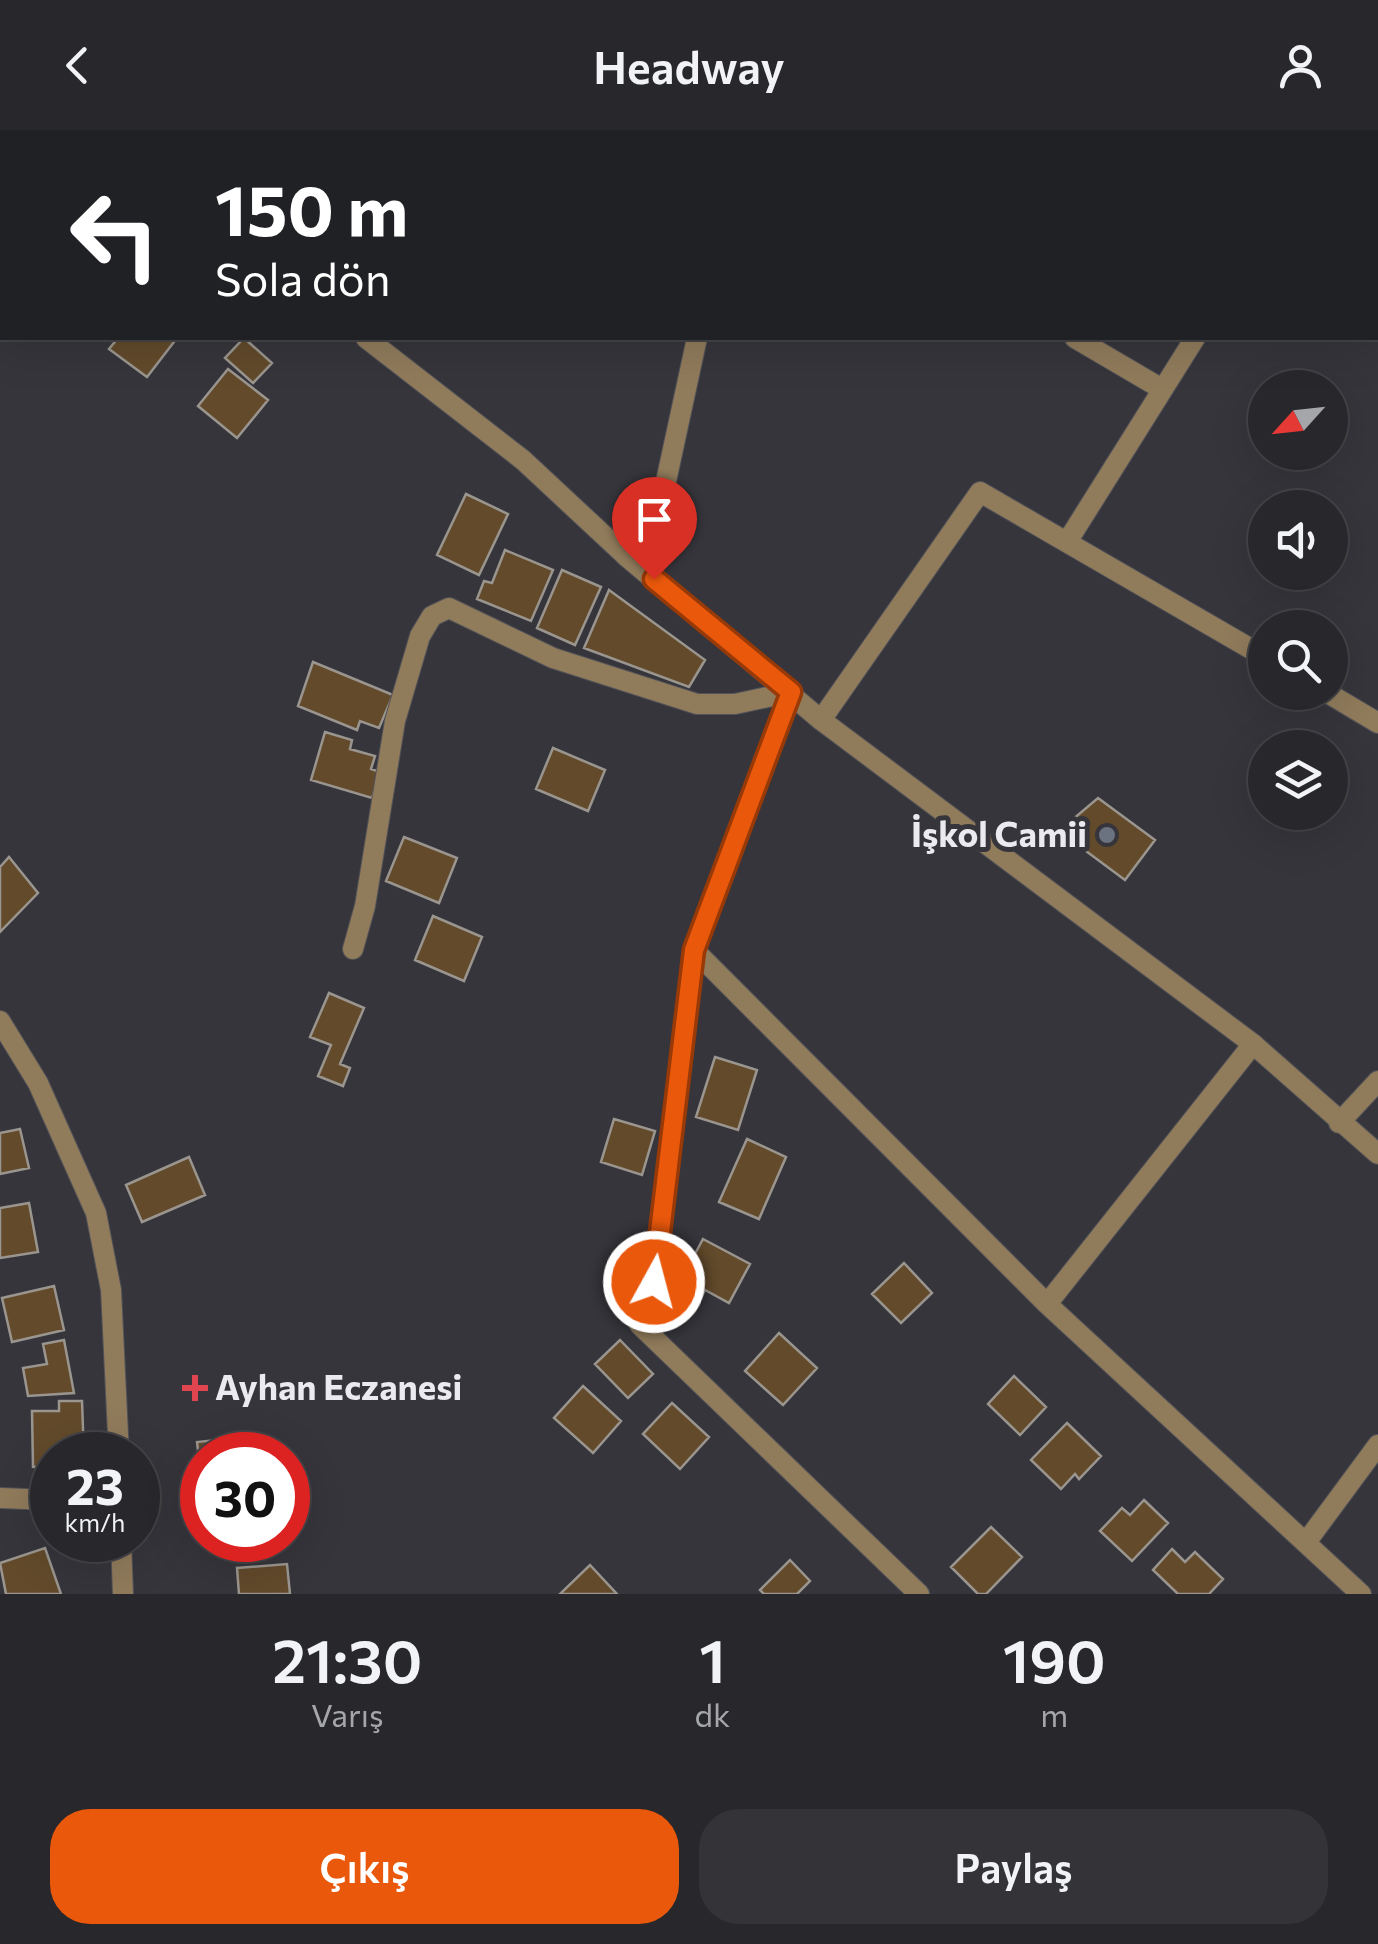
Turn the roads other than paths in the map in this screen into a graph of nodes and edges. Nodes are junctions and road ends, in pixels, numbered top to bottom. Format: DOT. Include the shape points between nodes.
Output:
graph roads {
  1 [pos="369,340"];
  2 [pos="698,340"];
  3 [pos="1078,340"];
  4 [pos="1194,340"];
  5 [pos="1162,389"];
  6 [pos="1067,542"];
  7 [pos="626,556"];
  8 [pos="1248,647"];
  9 [pos="791,692"];
  10 [pos="1348,705"];
  11 [pos="822,720"];
  12 [pos="1378,723"];
  13 [pos="353,949"];
  14 [pos="694,950"];
  15 [pos="0,1022"];
  16 [pos="1253,1044"];
  17 [pos="1378,1081"];
  18 [pos="1339,1123"];
  19 [pos="1378,1154"];
  20 [pos="1047,1304"];
  21 [pos="118,1432"];
  22 [pos="1378,1445"];
  23 [pos="0,1498"];
  24 [pos="30,1499"];
  25 [pos="1307,1541"];
  26 [pos="122,1562"];
  27 [pos="123,1594"];
  28 [pos="919,1594"];
  29 [pos="1361,1594"];
  1 -- 7 [label="street" via="523,460"];
  2 -- 7 [label="street" via="665,486"];
  3 -- 5 [label="street"];
  4 -- 5 [label="street"];
  5 -- 6 [label="street"];
  6 -- 8 [label="street"];
  6 -- 11 [label="street" via="980,492"];
  7 -- 9 [label="street"];
  9 -- 11 [label="street"];
  9 -- 13 [label="street" via="697,704 553,658 449,608 432,616 396,721"];
  9 -- 14 [label="street"];
  10 -- 12 [label="street"];
  11 -- 16 [label="street"];
  14 -- 20 [label="street"];
  14 -- 28 [label="street" via="654,1282 640,1325"];
  15 -- 21 [label="street" via="38,1083 96,1214 110,1290"];
  16 -- 18 [label="street"];
  16 -- 20 [label="street"];
  17 -- 18 [label="street"];
  18 -- 19 [label="street"];
  20 -- 25 [label="street"];
  22 -- 25 [label="street"];
  23 -- 24 [label="street"];
  25 -- 29 [label="street"];
  26 -- 27 [label="street"];
}
